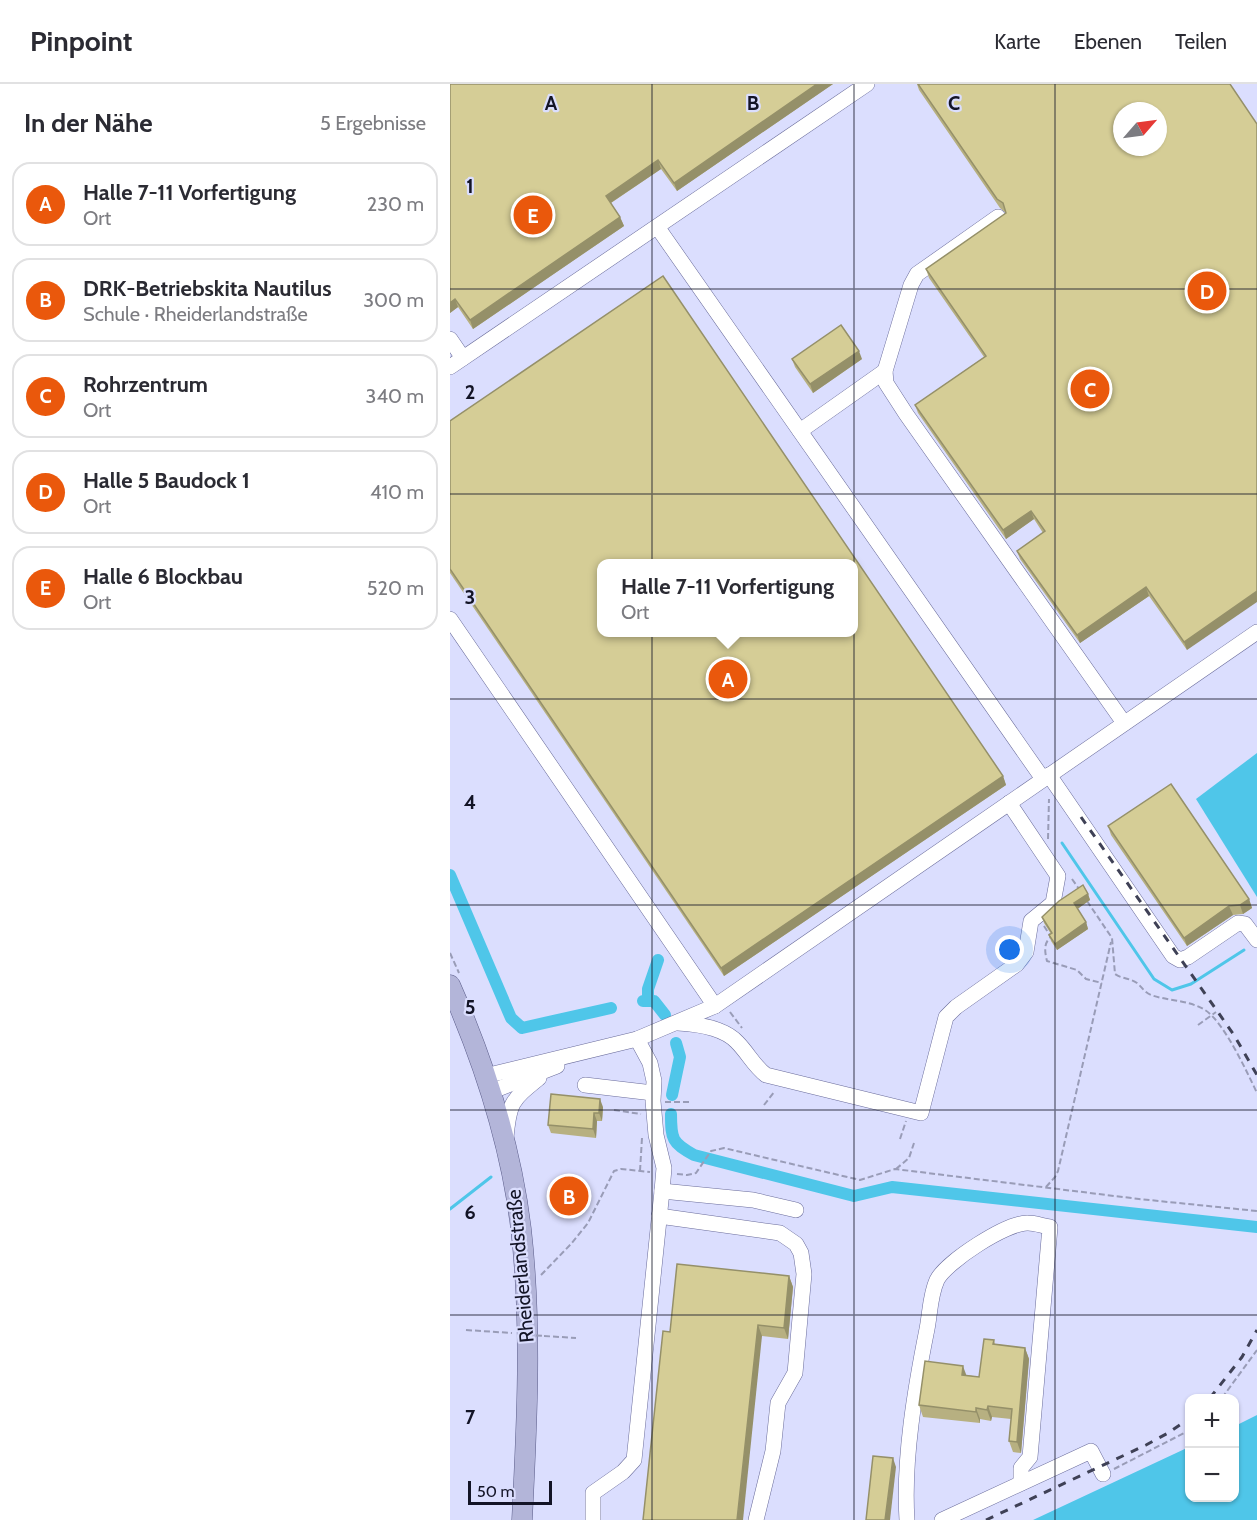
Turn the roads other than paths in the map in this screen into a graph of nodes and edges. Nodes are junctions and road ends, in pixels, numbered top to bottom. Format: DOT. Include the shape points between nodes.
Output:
graph roads {
  1 [pos="867,84"];
  2 [pos="998,217"];
  3 [pos="658,228"];
  4 [pos="450,339"];
  5 [pos="463,358"];
  6 [pos="450,367"];
  7 [pos="885,371"];
  8 [pos="800,431"];
  9 [pos="450,619"];
  10 [pos="1257,632"];
  11 [pos="1124,723"];
  12 [pos="1046,777"];
  13 [pos="1009,803"];
  14 [pos="1257,940"];
  15 [pos="450,985"];
  16 [pos="715,1006"];
  17 [pos="675,1023"];
  18 [pos="637,1039"];
  19 [pos="598,1048"];
  20 [pos="552,1068"];
  21 [pos="488,1084"];
  22 [pos="585,1084"];
  23 [pos="658,1097"];
  24 [pos="505,1146"];
  25 [pos="662,1191"];
  26 [pos="796,1210"];
  27 [pos="659,1216"];
  28 [pos="1103,1474"];
  29 [pos="1021,1483"];
  30 [pos="522,1520"];
  31 [pos="593,1520"];
  32 [pos="756,1520"];
  33 [pos="906,1520"];
  34 [pos="942,1520"];
  1 -- 3 [label="street"];
  2 -- 7 [label="street" via="917,274"];
  3 -- 5 [label="street"];
  3 -- 8 [label="street"];
  4 -- 5 [label="street"];
  5 -- 6 [label="street"];
  7 -- 8 [label="street"];
  7 -- 11 [label="street" via="886,382 906,414"];
  8 -- 12 [label="street"];
  9 -- 16 [label="street"];
  10 -- 11 [label="street"];
  11 -- 12 [label="street"];
  12 -- 13 [label="street"];
  12 -- 14 [label="street" via="1173,956 1180,960 1188,957 1238,923 1245,924"];
  13 -- 16 [label="street"];
  13 -- 17 [label="street" via="1058,876 1053,903 1031,921 1026,952 1017,964 946,1017 921,1113 766,1076 724,1033"];
  15 -- 21 [label="main road, Rheiderlandstraße"];
  16 -- 17 [label="street"];
  17 -- 18 [label="street"];
  18 -- 19 [label="street"];
  18 -- 23 [label="street" via="650,1063"];
  19 -- 20 [label="street"];
  19 -- 21 [label="street"];
  20 -- 21 [label="street"];
  20 -- 24 [label="street" via="515,1097 507,1121"];
  21 -- 24 [label="main road, Rheiderlandstraße"];
  22 -- 23 [label="street"];
  23 -- 25 [label="street" via="656,1135"];
  24 -- 30 [label="main road, Rheiderlandstraße" via="521,1229 528,1356"];
  25 -- 26 [label="street" via="753,1200"];
  25 -- 27 [label="street"];
  27 -- 31 [label="street" via="634,1460 593,1493"];
  27 -- 32 [label="street" via="780,1233 796,1244 801,1253 804,1274 795,1373 778,1403 773,1451"];
  28 -- 29 [label="street" via="1091,1451"];
  29 -- 33 [label="street" via="1021,1468 1030,1457 1050,1227 1028,1223 1004,1230 960,1256 943,1270 937,1281 908,1451"];
  29 -- 34 [label="street"];
}
